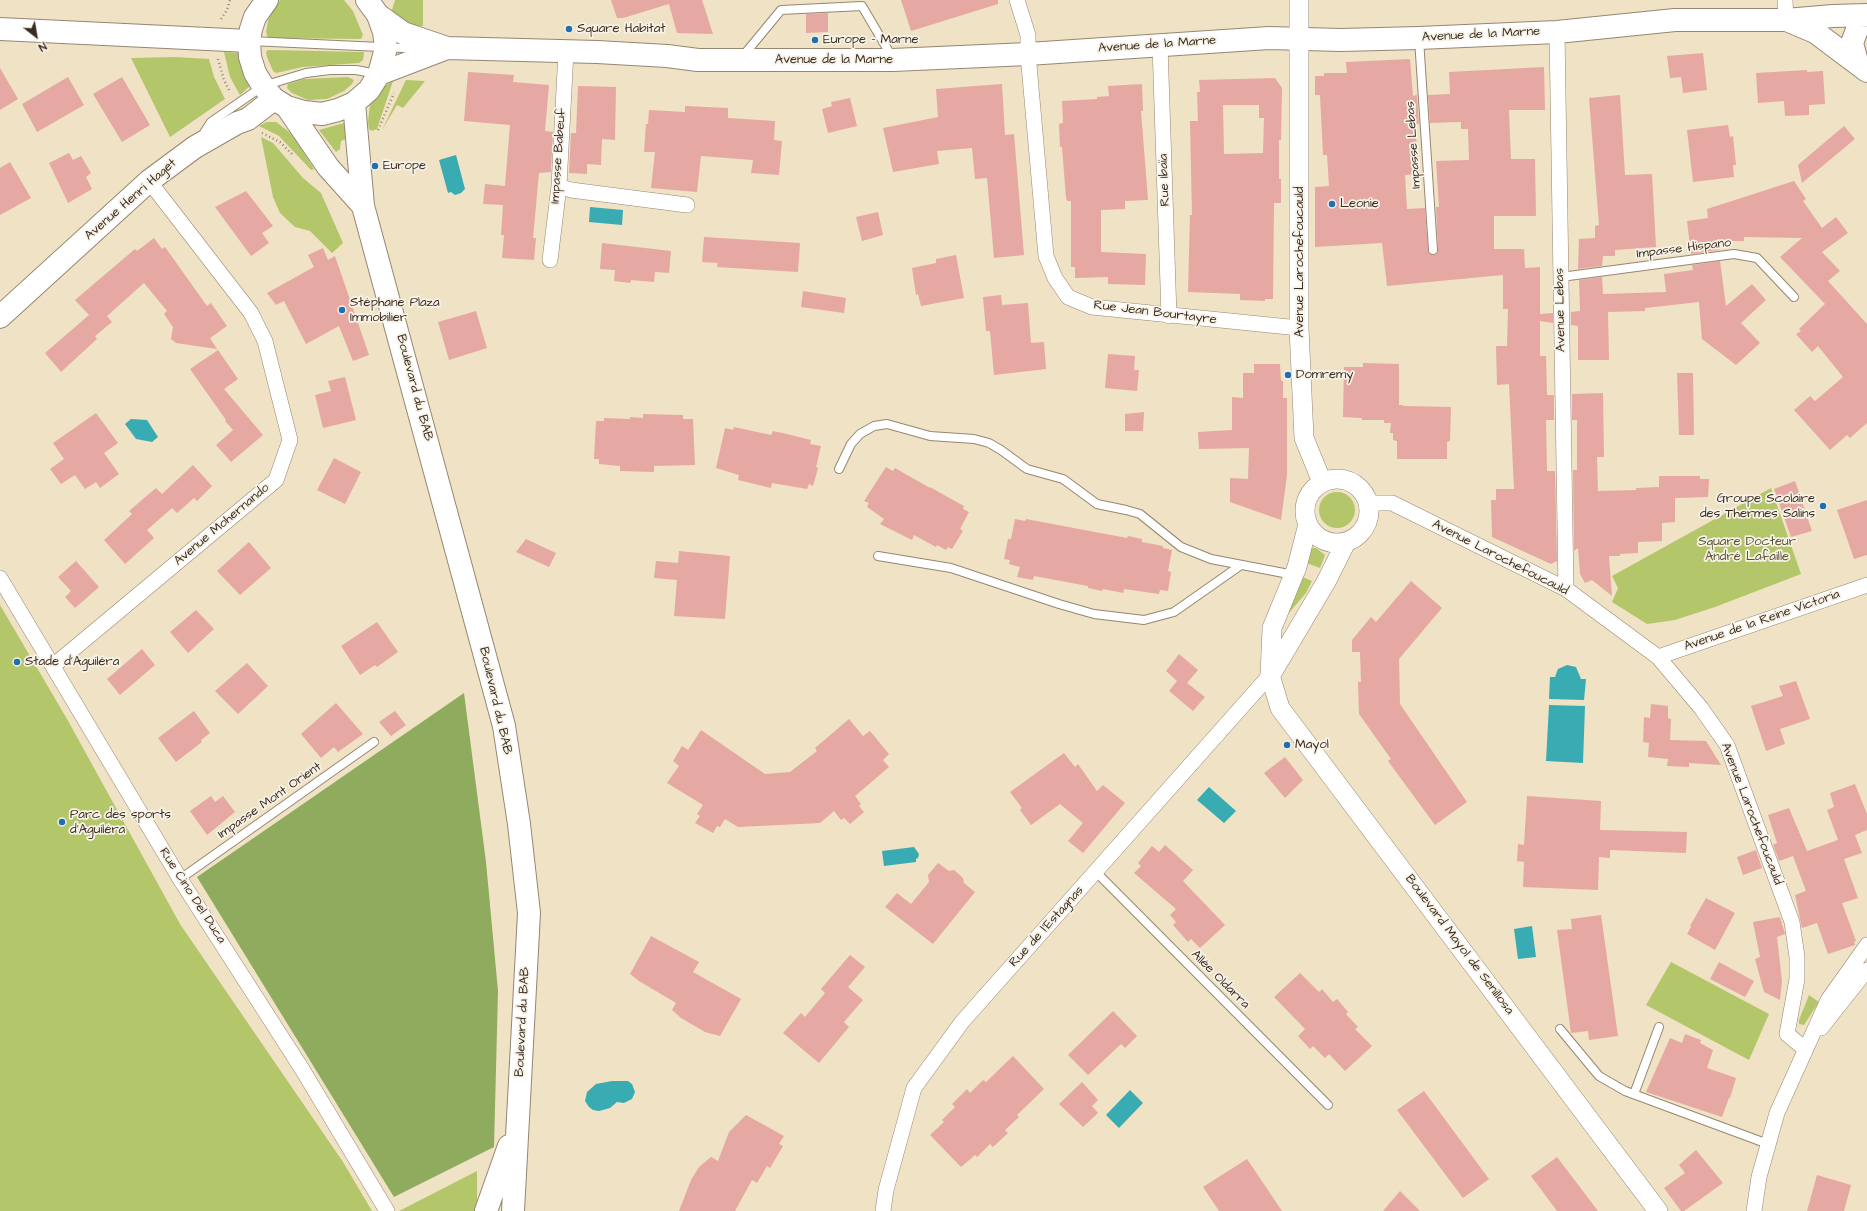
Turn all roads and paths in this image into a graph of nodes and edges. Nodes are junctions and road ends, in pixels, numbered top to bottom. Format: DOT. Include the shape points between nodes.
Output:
graph roads {
  1 [pos="1017,0"];
  2 [pos="1299,0"];
  3 [pos="259,6"];
  4 [pos="375,6"];
  5 [pos="1785,10"];
  6 [pos="1867,17"];
  7 [pos="0,29"];
  8 [pos="1557,32"];
  9 [pos="1419,38"];
  10 [pos="1300,39"];
  11 [pos="249,41"];
  12 [pos="1160,45"];
  13 [pos="386,48"];
  14 [pos="447,48"];
  15 [pos="566,51"];
  16 [pos="1028,54"];
  17 [pos="740,60"];
  18 [pos="894,60"];
  19 [pos="1862,67"];
  20 [pos="379,74"];
  21 [pos="275,97"];
  22 [pos="354,103"];
  23 [pos="149,182"];
  24 [pos="559,186"];
  25 [pos="687,205"];
  26 [pos="363,206"];
  27 [pos="1433,250"];
  28 [pos="550,260"];
  29 [pos="1561,278"];
  30 [pos="1794,297"];
  31 [pos="1169,316"];
  32 [pos="0,317"];
  33 [pos="1299,328"];
  34 [pos="840,469"];
  35 [pos="1322,482"];
  36 [pos="1369,503"];
  37 [pos="1308,524"];
  38 [pos="1346,542"];
  39 [pos="878,556"];
  40 [pos="1241,565"];
  41 [pos="1294,575"];
  42 [pos="0,578"];
  43 [pos="1867,585"];
  44 [pos="1566,589"];
  45 [pos="1658,657"];
  46 [pos="53,666"];
  47 [pos="1270,675"];
  48 [pos="374,742"];
  49 [pos="1096,872"];
  50 [pos="180,879"];
  51 [pos="1867,945"];
  52 [pos="1867,970"];
  53 [pos="1659,1027"];
  54 [pos="1560,1029"];
  55 [pos="1805,1049"];
  56 [pos="1634,1094"];
  57 [pos="519,1098"];
  58 [pos="1328,1105"];
  59 [pos="1768,1144"];
  60 [pos="387,1211"];
  61 [pos="486,1211"];
  62 [pos="513,1211"];
  63 [pos="883,1211"];
  64 [pos="1658,1211"];
  65 [pos="1754,1211"];
  1 -- 16 [label="street, Rue Jean Bourtayre" via="1028,36"];
  2 -- 10 [label="street, Avenue Larochefoucauld"];
  3 -- 11 [label="main road"];
  4 -- 13 [label="main road" via="384,32"];
  4 -- 14 [label="main road, Avenue de la Marne" via="403,33"];
  5 -- 6 [label="main road, Avenue de la Marne"];
  5 -- 8 [label="main road, Avenue de la Marne"];
  5 -- 19 [label="main road"];
  6 -- 19 [label="main road, Avenue de la Marne" via="1858,27 1852,42"];
  7 -- 11 [label="main road"];
  8 -- 9 [label="main road, Avenue de la Marne"];
  8 -- 29 [label="street, Avenue Lebas"];
  9 -- 10 [label="main road, Avenue de la Marne"];
  9 -- 27 [label="lane, Impasse Lebas"];
  10 -- 12 [label="main road, Avenue de la Marne" via="1269,38"];
  10 -- 33 [label="street, Avenue Larochefoucauld"];
  11 -- 13 [label="lane"];
  11 -- 21 [label="main road, Boulevard du BAB" via="255,73"];
  12 -- 16 [label="main road, Avenue de la Marne"];
  12 -- 31 [label="street, Rue Ibaïa"];
  13 -- 14 [label="lane"];
  13 -- 20 [label="main road"];
  14 -- 15 [label="main road, Avenue de la Marne"];
  14 -- 20 [label="main road, Avenue de la Marne"];
  15 -- 17 [label="main road, Avenue de la Marne" via="698,60"];
  15 -- 24 [label="street, Impasse Babeuf"];
  16 -- 18 [label="main road, Avenue de la Marne"];
  16 -- 31 [label="street, Rue Jean Bourtayre" via="1046,256 1055,278 1068,297 1092,307"];
  17 -- 18 [label="main road, Avenue de la Marne"];
  17 -- 18 [label="lane" via="780,10 862,6"];
  20 -- 21 [label="lane" via="356,70 306,73"];
  20 -- 22 [label="main road" via="369,90"];
  21 -- 22 [label="main road" via="304,112 322,114"];
  21 -- 23 [label="main road, Avenue Henri Haget" via="248,119 195,147"];
  21 -- 26 [label="main road, Boulevard du BAB" via="328,167"];
  22 -- 26 [label="main road, Boulevard du BAB"];
  23 -- 32 [label="main road, Avenue Henri Haget"];
  23 -- 46 [label="street, Avenue Mohernando" via="251,313 265,341 290,440 276,480"];
  24 -- 25 [label="street" via="571,190"];
  24 -- 28 [label="street, Impasse Babeuf"];
  26 -- 57 [label="main road, Boulevard du BAB" via="504,726 529,913"];
  29 -- 30 [label="lane, Impasse Hispano" via="1734,254 1757,258"];
  29 -- 44 [label="street, Avenue Lebas"];
  31 -- 33 [label="street, Rue Jean Bourtayre"];
  33 -- 35 [label="street, Avenue Larochefoucauld" via="1304,438"];
  34 -- 40 [label="lane" via="851,444 860,434 874,426 887,424 930,436 974,439 989,443 1027,468 1063,479 1097,504 1140,514 1181,547 1211,559"];
  35 -- 36 [label="street" via="1332,478 1350,481 1359,486"];
  35 -- 37 [label="street" via="1314,488 1307,500 1305,515"];
  36 -- 38 [label="street" via="1367,522 1362,531"];
  36 -- 44 [label="street, Avenue Larochefoucauld" via="1392,503"];
  37 -- 38 [label="street" via="1320,538 1328,542"];
  37 -- 41 [label="street, Boulevard Mayol de Senillosa"];
  38 -- 47 [label="street" via="1326,582"];
  39 -- 40 [label="lane" via="951,568 1094,614 1144,620 1174,612"];
  40 -- 41 [label="lane"];
  41 -- 47 [label="street, Boulevard Mayol de Senillosa" via="1272,628"];
  42 -- 46 [label="street, Rue Cino Del Duca"];
  43 -- 45 [label="street, Avenue de la Reine Victoria"];
  44 -- 45 [label="street, Avenue Larochefoucauld"];
  45 -- 55 [label="street, Avenue Larochefoucauld" via="1701,708 1727,745 1739,776 1792,922 1797,979 1787,1034"];
  46 -- 50 [label="street, Rue Cino Del Duca"];
  47 -- 49 [label="street, Rue de l'Estagnas"];
  47 -- 64 [label="street, Boulevard Mayol de Senillosa" via="1280,708"];
  48 -- 50 [label="lane, Impasse Mont Orient"];
  49 -- 58 [label="lane, Allée Oldarra"];
  49 -- 63 [label="street, Rue de l'Estagnas" via="962,1022 914,1088 886,1190"];
  50 -- 60 [label="street, Rue Cino Del Duca" via="302,1069"];
  51 -- 55 [label="street" via="1828,1000"];
  52 -- 55 [label="street"];
  53 -- 56 [label="lane"];
  54 -- 56 [label="lane" via="1599,1076"];
  55 -- 59 [label="street" via="1777,1113"];
  56 -- 59 [label="lane"];
  57 -- 61 [label="main road" via="511,1141"];
  57 -- 62 [label="main road, Boulevard du BAB"];
  59 -- 65 [label="street" via="1758,1177"];
}
